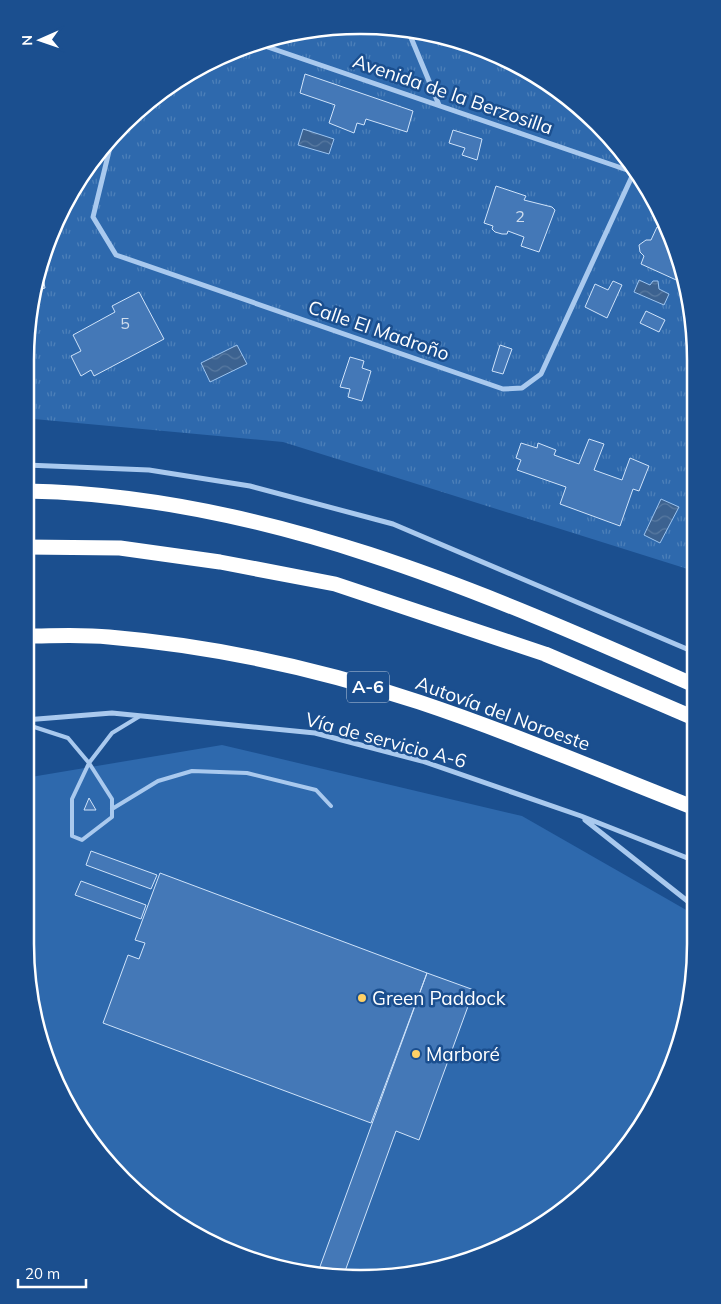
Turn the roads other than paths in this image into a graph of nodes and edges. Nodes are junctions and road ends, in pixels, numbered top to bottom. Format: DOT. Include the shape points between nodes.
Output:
graph roads {
  1 [pos="411,38"];
  2 [pos="268,47"];
  3 [pos="439,105"];
  4 [pos="108,153"];
  5 [pos="625,169"];
  6 [pos="633,181"];
  7 [pos="34,465"];
  8 [pos="34,492"];
  9 [pos="34,547"];
  10 [pos="34,636"];
  11 [pos="687,649"];
  12 [pos="687,682"];
  13 [pos="687,715"];
  14 [pos="142,716"];
  15 [pos="34,719"];
  16 [pos="34,727"];
  17 [pos="89,764"];
  18 [pos="687,805"];
  19 [pos="331,806"];
  20 [pos="112,809"];
  21 [pos="581,816"];
  22 [pos="687,858"];
  23 [pos="687,902"];
  1 -- 3 [label="street"];
  2 -- 3 [label="street, Avenida de la Berzosilla"];
  3 -- 5 [label="street, Avenida de la Berzosilla"];
  4 -- 6 [label="street, Calle El Madroño" via="92,217 116,254 503,389 522,388 541,374"];
  7 -- 11 [label="street" via="150,470 250,486 393,524"];
  8 -- 12 [label="highway" via="143,500 244,518 380,556 568,629"];
  9 -- 13 [label="highway" via="120,548 220,562 335,584 545,654"];
  10 -- 18 [label="highway, Autovía del Noroeste / A-6" via="108,637 214,650 316,672 419,702 520,738"];
  14 -- 15 [label="street, Vía de servicio A-6" via="112,712"];
  14 -- 17 [label="lane" via="112,733"];
  14 -- 21 [label="street, Vía de servicio A-6" via="315,733 422,761"];
  16 -- 17 [label="lane" via="68,738"];
  17 -- 20 [label="lane" via="112,799"];
  17 -- 20 [label="lane" via="72,799 72,836 82,840 112,818"];
  19 -- 20 [label="lane" via="316,790 247,774 192,770 158,782"];
  21 -- 22 [label="street, Vía de servicio A-6"];
  21 -- 23 [label="street"];
}
